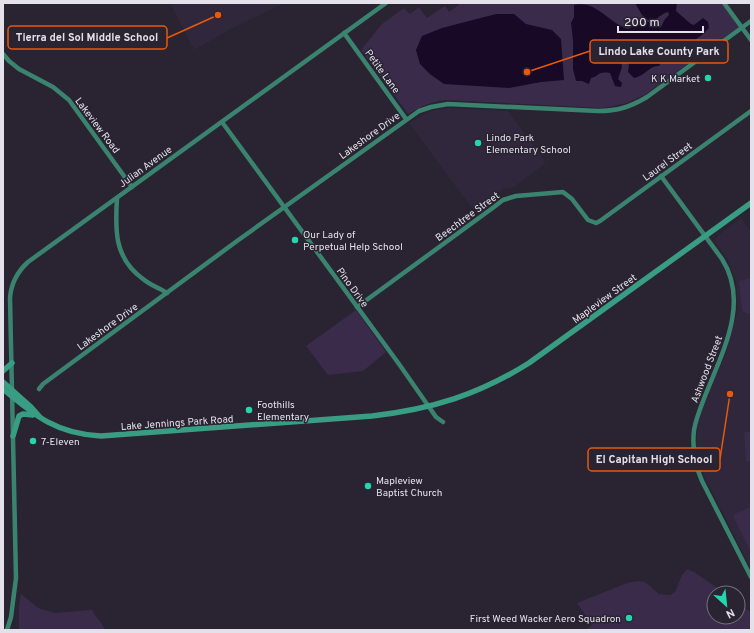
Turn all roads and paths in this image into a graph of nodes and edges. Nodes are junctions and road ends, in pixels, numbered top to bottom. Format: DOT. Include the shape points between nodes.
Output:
graph roads {
  1 [pos="386,3"];
  2 [pos="724,3"];
  3 [pos="751,21"];
  4 [pos="742,28"];
  5 [pos="344,34"];
  6 [pos="751,40"];
  7 [pos="3,54"];
  8 [pos="751,111"];
  9 [pos="406,119"];
  10 [pos="222,122"];
  11 [pos="661,176"];
  12 [pos="132,187"];
  13 [pos="117,198"];
  14 [pos="751,203"];
  15 [pos="284,208"];
  16 [pos="593,222"];
  17 [pos="705,236"];
  18 [pos="167,293"];
  19 [pos="357,307"];
  20 [pos="12,363"];
  21 [pos="3,371"];
  22 [pos="3,382"];
  23 [pos="3,389"];
  24 [pos="39,389"];
  25 [pos="12,390"];
  26 [pos="13,397"];
  27 [pos="462,397"];
  28 [pos="429,407"];
  29 [pos="39,416"];
  30 [pos="443,422"];
  31 [pos="13,436"];
  32 [pos="751,577"];
  33 [pos="7,630"];
  1 -- 5 [label="street, Julian Avenue"];
  2 -- 4 [label="street"];
  3 -- 4 [label="street, Lakeshore Drive"];
  4 -- 6 [label="street"];
  4 -- 9 [label="street, Lakeshore Drive" via="633,106 598,111 448,104 425,109"];
  5 -- 9 [label="street, Petite Lane"];
  5 -- 10 [label="street, Julian Avenue"];
  7 -- 12 [label="street, Lakeview Road" via="19,69 53,87 69,100"];
  8 -- 11 [label="street, Laurel Street"];
  9 -- 15 [label="street, Lakeshore Drive"];
  10 -- 12 [label="street, Julian Avenue"];
  10 -- 15 [label="street, Pino Drive"];
  11 -- 16 [label="street, Laurel Street" via="600,221"];
  11 -- 17 [label="street, Ashwood Street"];
  12 -- 13 [label="street, Julian Avenue"];
  13 -- 18 [label="street" via="116,236 124,258 141,278"];
  13 -- 20 [label="street, Julian Avenue" via="28,262 18,273 11,293"];
  14 -- 17 [label="main road, Mapleview Street"];
  15 -- 18 [label="street, Lakeshore Drive"];
  15 -- 19 [label="street, Pino Drive"];
  16 -- 19 [label="street, Beechtree Street" via="588,220 572,199 563,192 511,197"];
  17 -- 27 [label="main road, Mapleview Street" via="529,363"];
  17 -- 32 [label="street, Ashwood Street" via="730,274 734,307 732,324 697,418 694,455 702,481"];
  18 -- 24 [label="street, Lakeshore Drive"];
  19 -- 28 [label="street, Pino Drive"];
  20 -- 21 [label="main road"];
  20 -- 25 [label="street, Julian Avenue"];
  22 -- 25 [label="main road, Lake Jennings Park Road"];
  23 -- 26 [label="main road, Lake Jennings Park Road"];
  25 -- 26 [label="street, Julian Avenue"];
  25 -- 29 [label="main road, Lake Jennings Park Road"];
  26 -- 29 [label="main road, Lake Jennings Park Road"];
  26 -- 31 [label="street, Julian Avenue"];
  27 -- 28 [label="main road, Lake Jennings Park Road"];
  28 -- 29 [label="main road, Lake Jennings Park Road" via="372,416 108,436 68,431"];
  28 -- 30 [label="street, Pino Drive"];
  29 -- 31 [label="main road" via="21,414"];
  31 -- 33 [label="street, Julian Avenue" via="16,578"];
}
